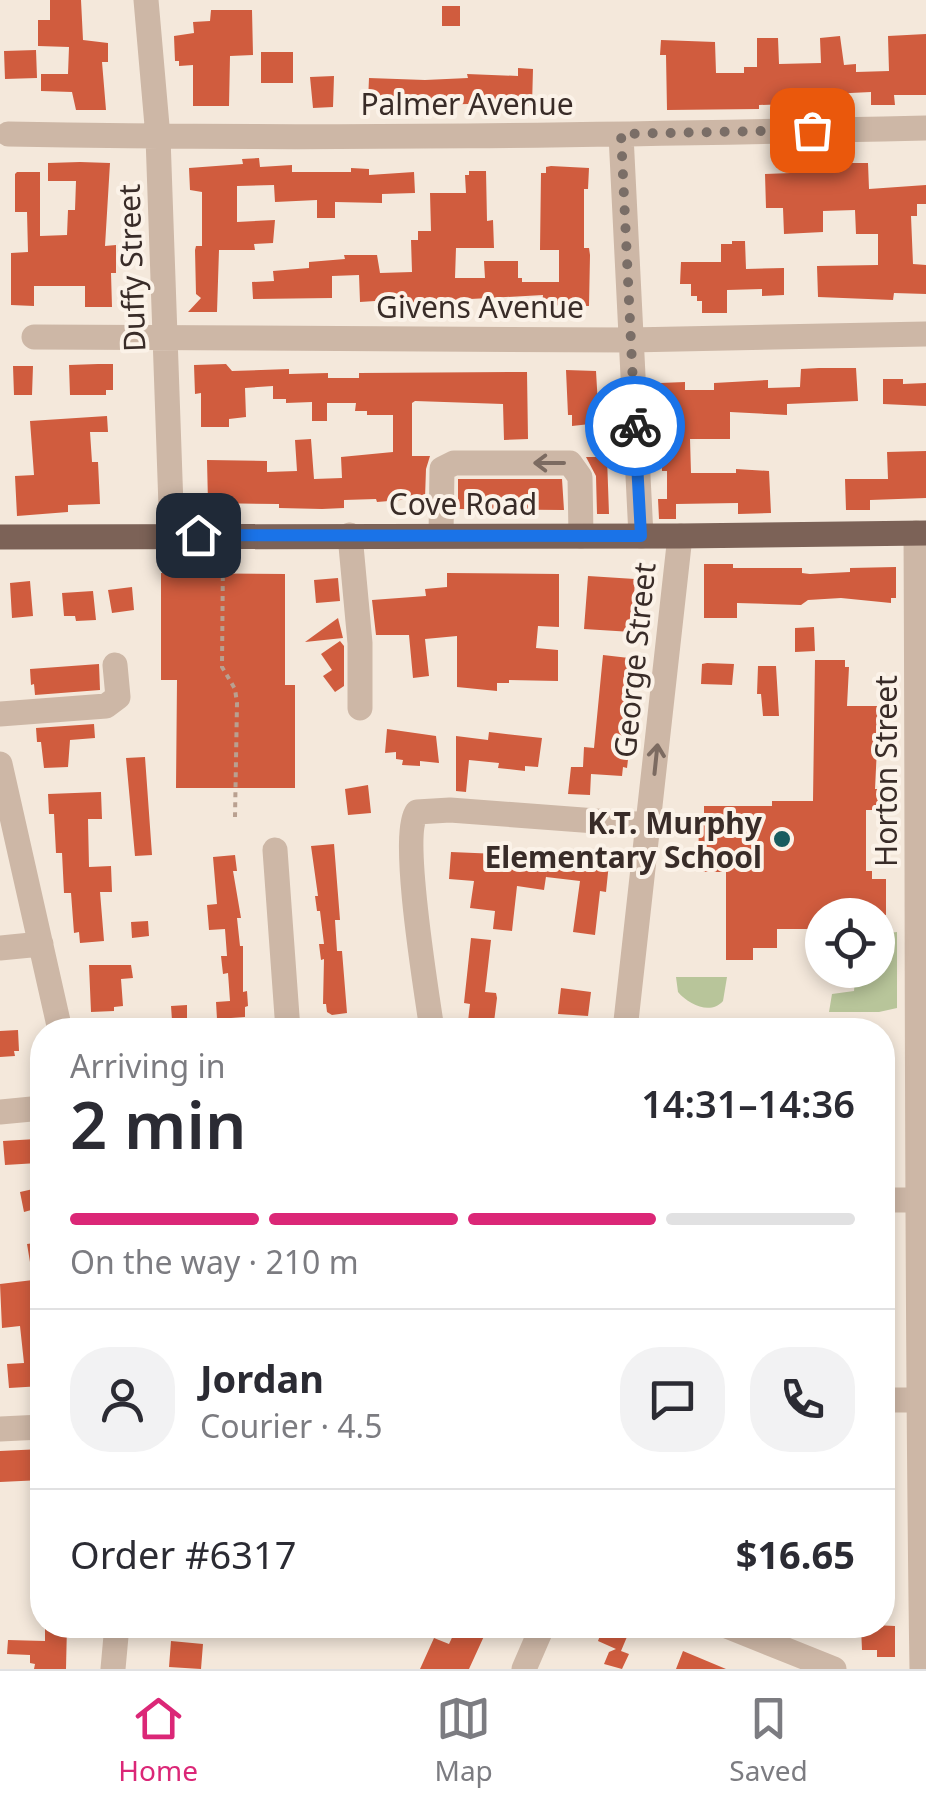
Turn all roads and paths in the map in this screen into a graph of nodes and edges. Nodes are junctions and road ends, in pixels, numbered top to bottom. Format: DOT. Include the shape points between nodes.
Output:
graph roads {
  1 [pos="146,0"];
  2 [pos="926,128"];
  3 [pos="8,134"];
  4 [pos="621,134"];
  5 [pos="158,136"];
  6 [pos="926,334"];
  7 [pos="167,337"];
  8 [pos="34,338"];
  9 [pos="630,340"];
  10 [pos="921,533"];
  11 [pos="172,535"];
  12 [pos="223,535"];
  13 [pos="350,535"];
  14 [pos="441,535"];
  15 [pos="0,536"];
  16 [pos="581,536"];
  17 [pos="641,536"];
  18 [pos="680,536"];
  19 [pos="115,666"];
  20 [pos="360,708"];
  21 [pos="0,714"];
  22 [pos="0,764"];
  23 [pos="236,817"];
  24 [pos="649,826"];
  25 [pos="275,850"];
  26 [pos="41,944"];
  27 [pos="0,948"];
  28 [pos="57,1018"];
  29 [pos="287,1018"];
  30 [pos="431,1018"];
  31 [pos="627,1018"];
  32 [pos="30,1109"];
  33 [pos="0,1112"];
  34 [pos="895,1200"];
  35 [pos="920,1200"];
  36 [pos="895,1400"];
  37 [pos="918,1400"];
  38 [pos="30,1428"];
  39 [pos="0,1429"];
  40 [pos="116,1638"];
  41 [pos="537,1638"];
  42 [pos="756,1638"];
  43 [pos="113,1669"];
  44 [pos="524,1669"];
  45 [pos="834,1669"];
  46 [pos="922,1669"];
  1 -- 5 [label="street, Duffy Street"];
  2 -- 4 [label="street, Palmer Avenue"];
  3 -- 5 [label="street, Palmer Avenue"];
  4 -- 5 [label="street, Palmer Avenue"];
  4 -- 9 [label="street"];
  5 -- 7 [label="street, Duffy Street"];
  6 -- 9 [label="street, Givens Avenue"];
  7 -- 8 [label="street, Givens Avenue"];
  7 -- 9 [label="street, Givens Avenue"];
  7 -- 11 [label="street, Duffy Street"];
  9 -- 17 [label="street"];
  10 -- 18 [label="main road, Cove Road"];
  10 -- 35 [label="street, Horton Street"];
  11 -- 12 [label="main road, Cove Road"];
  11 -- 15 [label="main road, Cove Road"];
  12 -- 13 [label="main road, Cove Road"];
  12 -- 23 [label="path" via="222,666 235,689"];
  13 -- 14 [label="main road, Cove Road"];
  13 -- 20 [label="street"];
  14 -- 16 [label="main road, Cove Road"];
  16 -- 14 [label="street, one-way" via="580,477 570,464 454,463 442,469"];
  16 -- 17 [label="main road, Cove Road"];
  17 -- 18 [label="main road, Cove Road"];
  24 -- 18 [label="street, George Street, one-way"];
  19 -- 21 [label="street" via="118,697 106,706"];
  22 -- 26 [label="street"];
  24 -- 30 [label="street" via="417,812 410,848"];
  24 -- 31 [label="street, George Street" via="651,900"];
  25 -- 29 [label="street"];
  26 -- 27 [label="street"];
  26 -- 28 [label="street"];
  32 -- 33 [label="street"];
  34 -- 35 [label="street"];
  35 -- 37 [label="street, Horton Street"];
  36 -- 37 [label="street"];
  37 -- 46 [label="street, Horton Street"];
  38 -- 39 [label="street"];
  40 -- 43 [label="street"];
  41 -- 44 [label="street"];
  42 -- 45 [label="street"];
}
